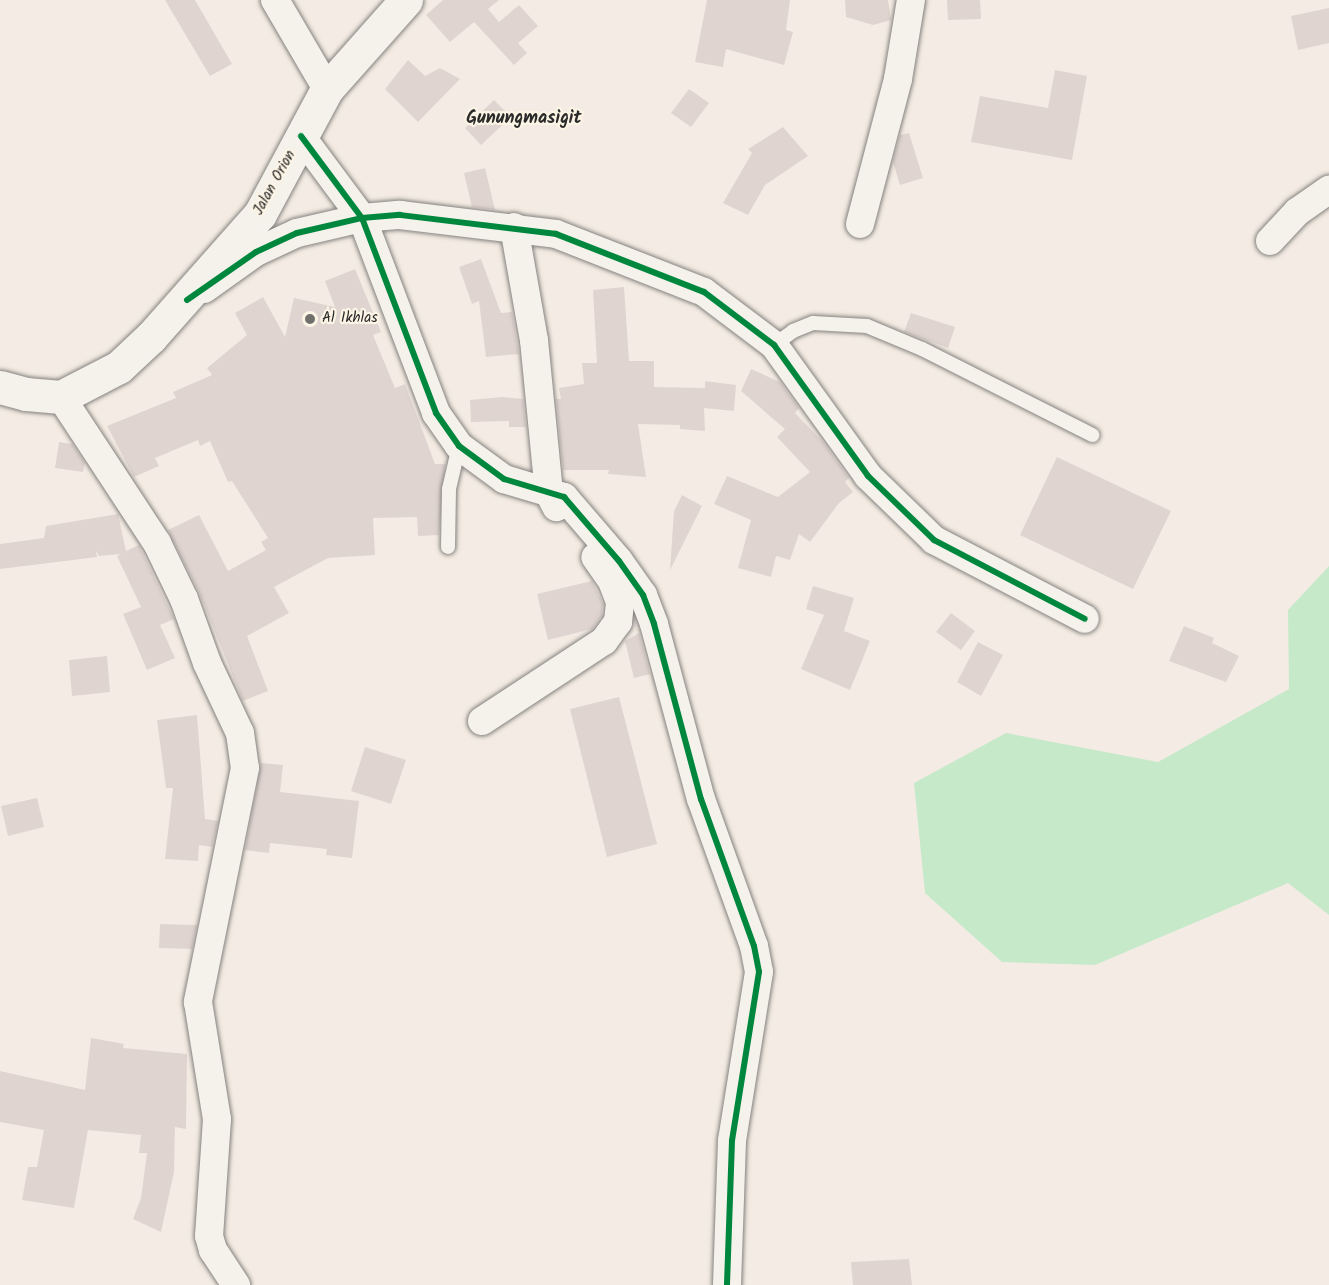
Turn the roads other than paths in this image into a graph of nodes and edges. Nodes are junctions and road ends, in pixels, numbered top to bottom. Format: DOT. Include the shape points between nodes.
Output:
graph roads {
  1 [pos="275,0"];
  2 [pos="406,0"];
  3 [pos="911,0"];
  4 [pos="327,89"];
  5 [pos="301,136"];
  6 [pos="1329,190"];
  7 [pos="362,218"];
  8 [pos="860,224"];
  9 [pos="514,227"];
  10 [pos="1270,240"];
  11 [pos="187,300"];
  12 [pos="774,345"];
  13 [pos="0,387"];
  14 [pos="61,397"];
  15 [pos="1092,435"];
  16 [pos="459,446"];
  17 [pos="549,493"];
  18 [pos="448,547"];
  19 [pos="1084,619"];
  20 [pos="482,721"];
  21 [pos="236,1285"];
  22 [pos="727,1285"];
  1 -- 4 [label="street"];
  2 -- 4 [label="highway, Jalan Orion"];
  3 -- 8 [label="street" via="898,79"];
  4 -- 5 [label="highway, Jalan Orion"];
  5 -- 7 [label="street"];
  5 -- 11 [label="highway, Jalan Orion" via="260,214"];
  6 -- 10 [label="street" via="1297,212"];
  7 -- 9 [label="street" via="400,215"];
  7 -- 11 [label="street" via="297,233 256,252"];
  7 -- 16 [label="street" via="436,413"];
  9 -- 12 [label="street" via="556,234 704,292"];
  9 -- 17 [label="street" via="534,340"];
  11 -- 14 [label="highway, Jalan Orion" via="119,367"];
  12 -- 15 [label="lane" via="813,323 867,326 922,349"];
  12 -- 19 [label="street" via="868,476 934,540"];
  13 -- 14 [label="highway"];
  14 -- 21 [label="street" via="157,543 240,733 245,768 198,1002 217,1119 210,1243"];
  16 -- 17 [label="street" via="504,479"];
  16 -- 18 [label="lane" via="449,489"];
  17 -- 20 [label="street" via="567,528 612,581 620,602 618,622 604,641"];
  17 -- 22 [label="street" via="564,497 619,561 642,595 654,624 701,798 754,946 759,972 732,1141"];
}
